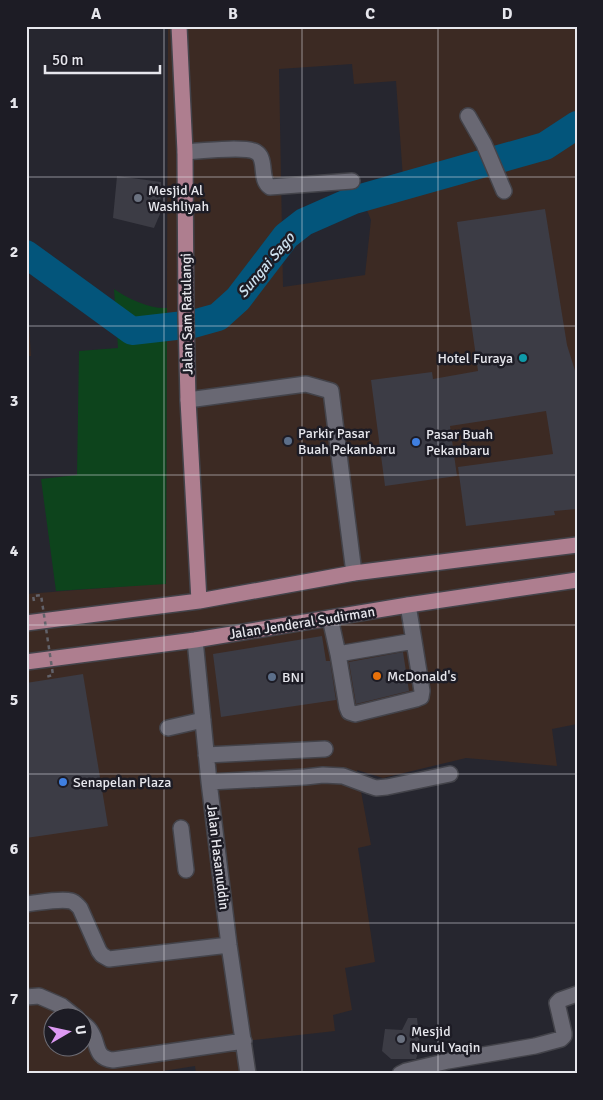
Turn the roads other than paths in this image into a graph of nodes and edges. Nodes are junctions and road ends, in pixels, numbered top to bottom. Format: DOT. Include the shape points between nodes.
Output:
graph roads {
  1 [pos="180,26"];
  2 [pos="468,116"];
  3 [pos="185,152"];
  4 [pos="352,181"];
  5 [pos="504,191"];
  6 [pos="188,400"];
  7 [pos="577,545"];
  8 [pos="354,573"];
  9 [pos="577,580"];
  10 [pos="199,601"];
  11 [pos="408,605"];
  12 [pos="330,618"];
  13 [pos="26,623"];
  14 [pos="195,640"];
  15 [pos="414,641"];
  16 [pos="338,654"];
  17 [pos="26,662"];
  18 [pos="203,720"];
  19 [pos="168,728"];
  20 [pos="325,749"];
  21 [pos="206,755"];
  22 [pos="450,774"];
  23 [pos="209,782"];
  24 [pos="180,828"];
  25 [pos="186,870"];
  26 [pos="26,904"];
  27 [pos="229,945"];
  28 [pos="577,994"];
  29 [pos="26,997"];
  30 [pos="64,1008"];
  31 [pos="92,1034"];
  32 [pos="244,1041"];
  33 [pos="248,1074"];
  34 [pos="400,1074"];
  1 -- 3 [label="main road, Jalan Sam Ratulangi"];
  2 -- 5 [label="street"];
  3 -- 4 [label="street" via="255,152 260,156 266,183 270,187"];
  3 -- 6 [label="main road, Jalan Sam Ratulangi"];
  6 -- 8 [label="street" via="306,384 331,391"];
  6 -- 10 [label="main road, Jalan Sam Ratulangi"];
  7 -- 8 [label="main road"];
  8 -- 10 [label="main road"];
  9 -- 11 [label="main road, Jalan Jenderal Sudirman"];
  10 -- 13 [label="main road"];
  11 -- 12 [label="main road, Jalan Jenderal Sudirman"];
  11 -- 15 [label="street"];
  12 -- 14 [label="main road, Jalan Jenderal Sudirman"];
  12 -- 16 [label="street"];
  14 -- 17 [label="main road, Jalan Jenderal Sudirman"];
  14 -- 18 [label="street, Jalan Hasanuddin"];
  15 -- 16 [label="street"];
  15 -- 16 [label="street" via="421,697 355,714 347,707"];
  18 -- 19 [label="street"];
  18 -- 21 [label="street, Jalan Hasanuddin"];
  20 -- 21 [label="street"];
  21 -- 23 [label="street, Jalan Hasanuddin"];
  22 -- 23 [label="street" via="382,788 343,776 323,775"];
  23 -- 27 [label="street, Jalan Hasanuddin"];
  24 -- 25 [label="street"];
  26 -- 27 [label="street" via="64,900 76,903 99,951 108,959"];
  27 -- 32 [label="street, Jalan Hasanuddin"];
  28 -- 34 [label="street" via="557,1003 564,1033 561,1039 448,1061"];
  29 -- 30 [label="street" via="39,996"];
  31 -- 32 [label="street" via="100,1054 113,1060"];
  32 -- 33 [label="street, Jalan Hasanuddin"];
}
